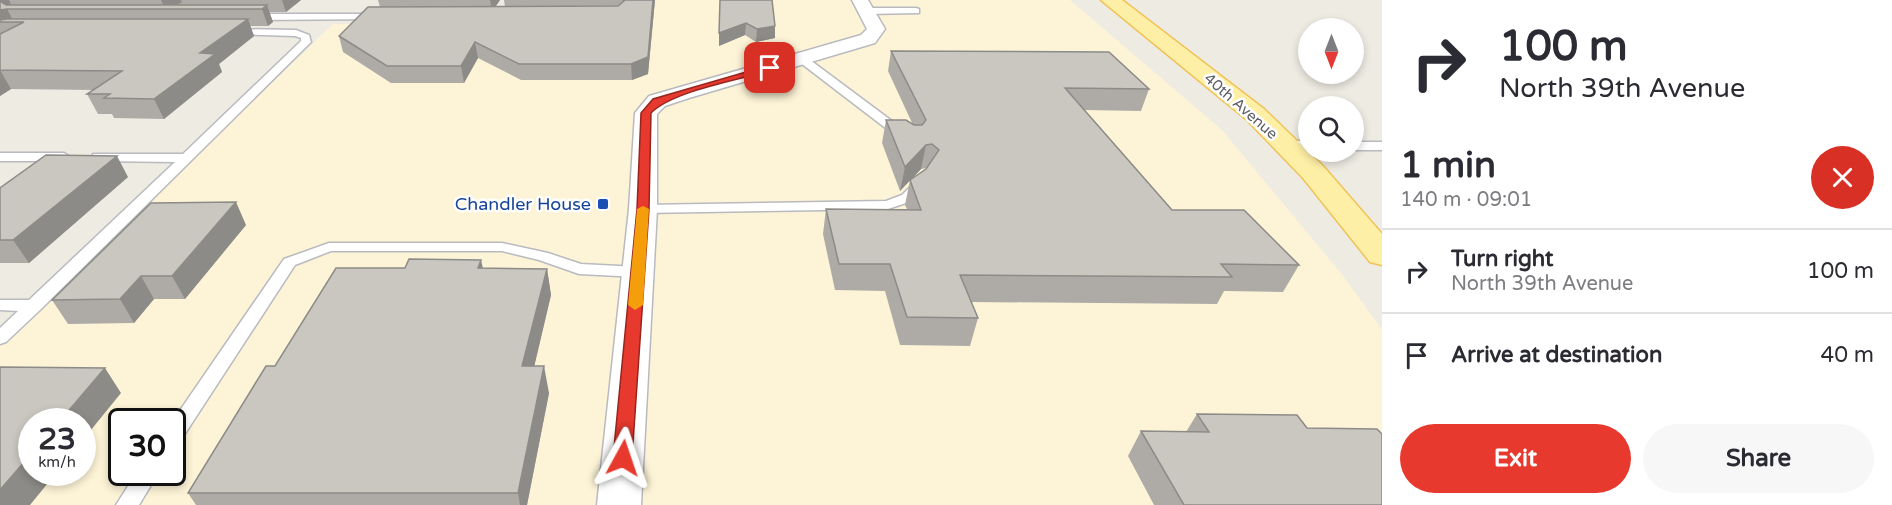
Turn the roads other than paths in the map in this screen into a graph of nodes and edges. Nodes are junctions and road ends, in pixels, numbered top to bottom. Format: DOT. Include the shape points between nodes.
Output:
graph roads {
  1 [pos="1110,0"];
  2 [pos="863,6"];
  3 [pos="916,11"];
  4 [pos="239,16"];
  5 [pos="391,16"];
  6 [pos="223,31"];
  7 [pos="802,59"];
  8 [pos="913,143"];
  9 [pos="1297,145"];
  10 [pos="1364,146"];
  11 [pos="1382,146"];
  12 [pos="0,157"];
  13 [pos="187,158"];
  14 [pos="926,174"];
  15 [pos="643,209"];
  16 [pos="1382,255"];
  17 [pos="638,272"];
  18 [pos="0,305"];
  19 [pos="34,306"];
  20 [pos="0,338"];
  21 [pos="186,416"];
  22 [pos="140,486"];
  23 [pos="127,505"];
  24 [pos="619,505"];
  1 -- 9 [label="main road, 40th Avenue"];
  2 -- 3 [label="lane"];
  2 -- 7 [label="street" via="876,29 868,39"];
  4 -- 5 [label="lane"];
  6 -- 13 [label="lane" via="280,31 306,37 306,42"];
  7 -- 8 [label="lane"];
  7 -- 15 [label="street" via="657,101 646,113"];
  9 -- 16 [label="main road, 40th Avenue" via="1313,172"];
  10 -- 11 [label="lane"];
  12 -- 13 [label="lane"];
  13 -- 19 [label="lane"];
  14 -- 15 [label="lane" via="919,188 888,205"];
  15 -- 17 [label="street"];
  17 -- 21 [label="lane" via="579,270 543,256 502,247 329,247 289,262"];
  17 -- 24 [label="street"];
  18 -- 19 [label="lane"];
  19 -- 20 [label="lane"];
  22 -- 23 [label="lane"];
}
